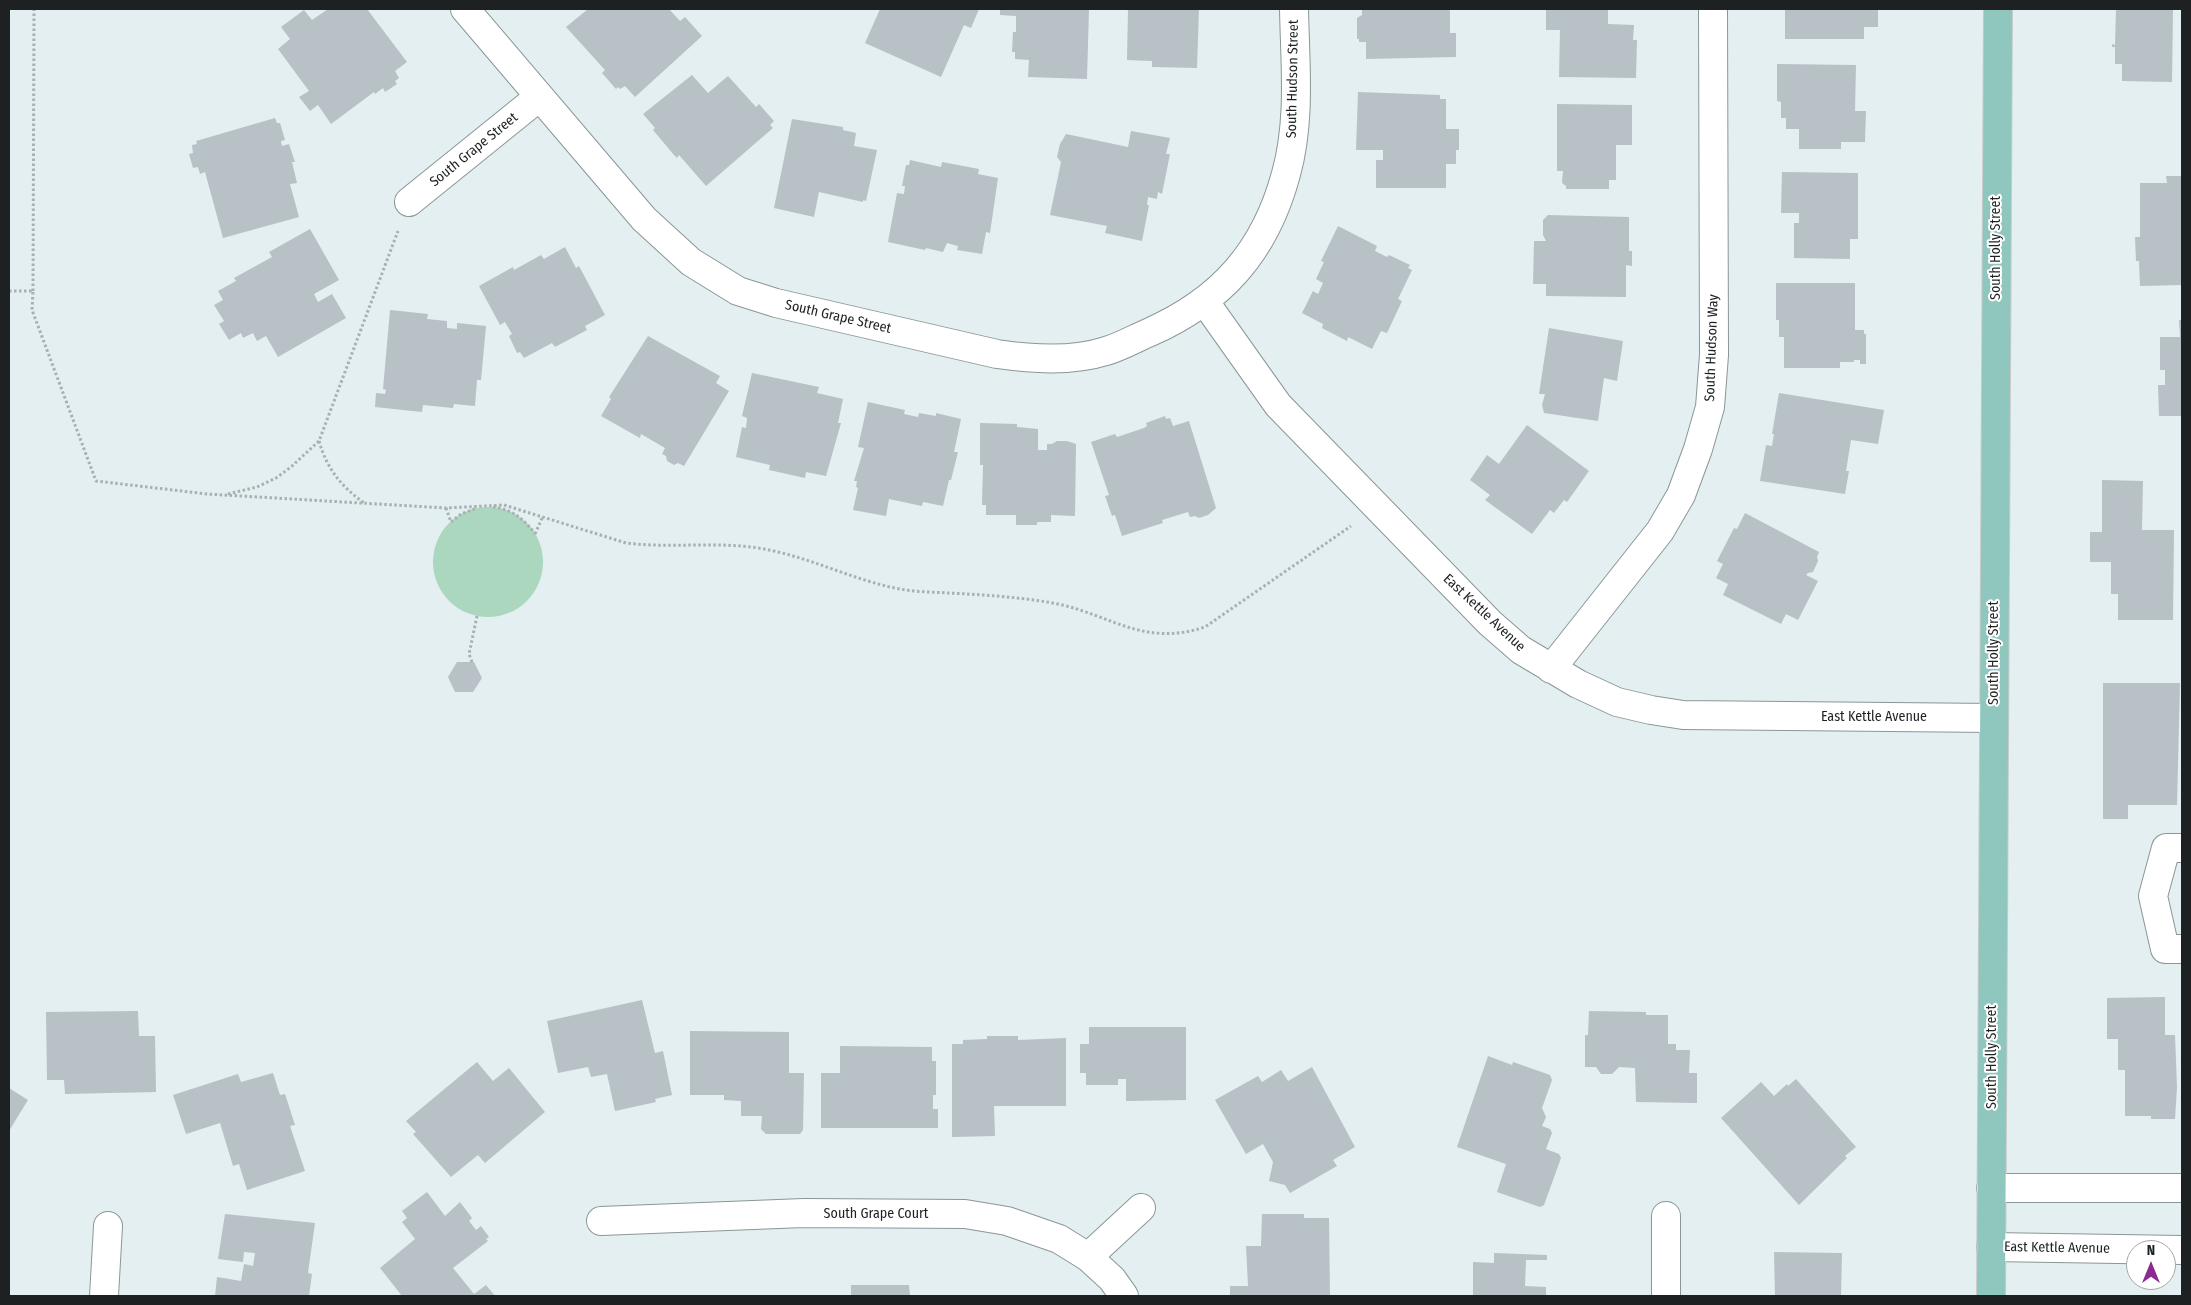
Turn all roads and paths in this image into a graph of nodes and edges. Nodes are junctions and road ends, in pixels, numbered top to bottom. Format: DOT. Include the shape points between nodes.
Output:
graph roads {
  1 [pos="34,9"];
  2 [pos="465,9"];
  3 [pos="1294,9"];
  4 [pos="1713,9"];
  5 [pos="1998,9"];
  6 [pos="539,97"];
  7 [pos="409,202"];
  8 [pos="9,291"];
  9 [pos="33,291"];
  10 [pos="1204,302"];
  11 [pos="319,441"];
  12 [pos="226,495"];
  13 [pos="365,504"];
  14 [pos="1376,507"];
  15 [pos="446,508"];
  16 [pos="543,516"];
  17 [pos="477,616"];
  18 [pos="472,662"];
  19 [pos="1551,669"];
  20 [pos="1994,718"];
  21 [pos="2182,848"];
  22 [pos="2182,949"];
  23 [pos="1991,1188"];
  24 [pos="2182,1188"];
  25 [pos="1142,1208"];
  26 [pos="1666,1216"];
  27 [pos="601,1221"];
  28 [pos="108,1226"];
  29 [pos="1991,1246"];
  30 [pos="2182,1250"];
  31 [pos="1088,1257"];
  32 [pos="104,1296"];
  33 [pos="1124,1296"];
  34 [pos="1666,1296"];
  35 [pos="1991,1296"];
  1 -- 9 [label="path"];
  2 -- 6 [label="street, South Grape Street"];
  3 -- 10 [label="street, South Hudson Street" via="1295,103 1287,174 1257,245 1235,274"];
  4 -- 19 [label="street, South Hudson Way" via="1714,355 1710,407 1681,495 1660,531"];
  5 -- 20 [label="main road, South Holly Street"];
  6 -- 7 [label="street, South Grape Street"];
  6 -- 10 [label="street, South Grape Street" via="644,219 691,262 738,291 776,303 997,354 1033,359 1106,351 1175,321"];
  7 -- 11 [label="path"];
  8 -- 9 [label="path"];
  9 -- 12 [label="path" via="32,310 96,481"];
  10 -- 14 [label="street, East Kettle Avenue" via="1278,405"];
  11 -- 12 [label="path" via="276,478"];
  11 -- 13 [label="path" via="329,469"];
  12 -- 13 [label="path"];
  13 -- 15 [label="path"];
  14 -- 16 [label="path" via="1205,627 1168,633 1139,631 1039,601 900,589 770,550 626,543"];
  14 -- 19 [label="street, East Kettle Avenue" via="1490,623 1521,650"];
  15 -- 16 [label="path" via="504,505"];
  15 -- 16 [label="path" via="451,522 478,508 496,507 513,513 535,534"];
  17 -- 18 [label="path" via="469,654"];
  19 -- 20 [label="street, East Kettle Avenue" via="1617,702 1683,715"];
  20 -- 23 [label="main road, South Holly Street"];
  21 -- 22 [label="street" via="2166,848 2153,896 2166,949"];
  23 -- 24 [label="street"];
  23 -- 29 [label="main road, South Holly Street"];
  25 -- 31 [label="street"];
  26 -- 34 [label="street"];
  27 -- 31 [label="street, South Grape Court" via="804,1213 965,1214 1007,1221 1059,1238"];
  28 -- 32 [label="street"];
  29 -- 30 [label="street, East Kettle Avenue"];
  29 -- 35 [label="main road, South Holly Street"];
  31 -- 33 [label="street, South Grape Court" via="1112,1279"];
}
